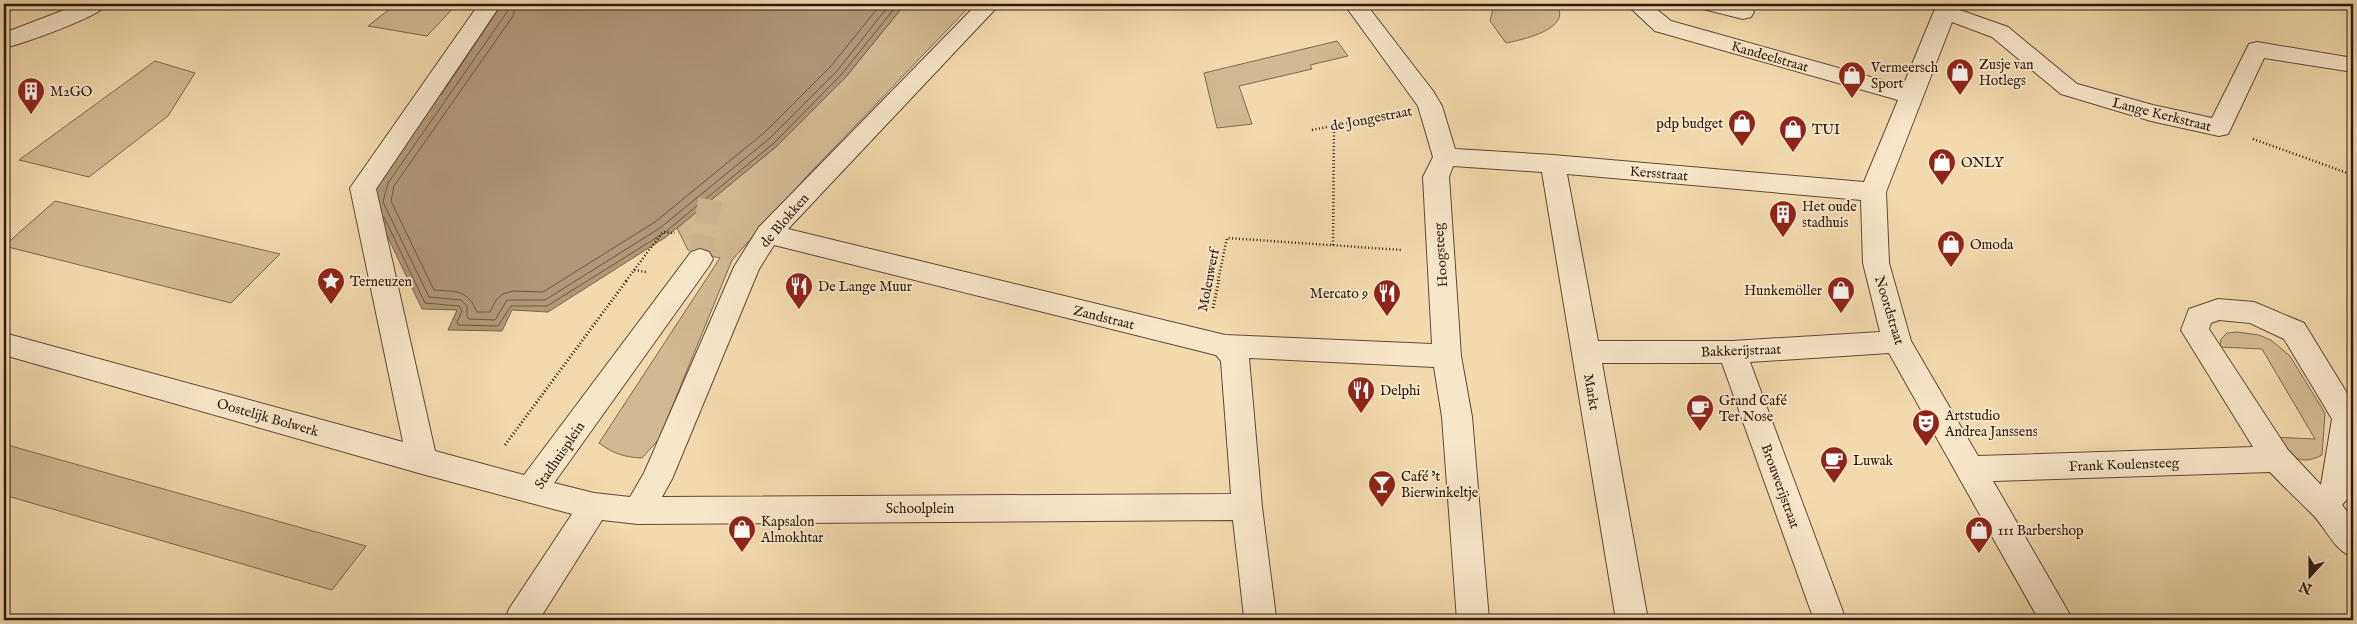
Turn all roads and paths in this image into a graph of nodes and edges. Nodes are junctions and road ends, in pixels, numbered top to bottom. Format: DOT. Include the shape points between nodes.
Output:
graph roads {
  1 [pos="96,4"];
  2 [pos="490,4"];
  3 [pos="989,4"];
  4 [pos="1355,4"];
  5 [pos="1638,4"];
  6 [pos="1711,4"];
  7 [pos="1947,8"];
  8 [pos="1743,12"];
  9 [pos="4,40"];
  10 [pos="2353,65"];
  11 [pos="1910,96"];
  12 [pos="1430,106"];
  13 [pos="1334,126"];
  14 [pos="2219,128"];
  15 [pos="1312,130"];
  16 [pos="1445,156"];
  17 [pos="1554,164"];
  18 [pos="2353,175"];
  19 [pos="1873,192"];
  20 [pos="768,234"];
  21 [pos="1333,245"];
  22 [pos="1440,252"];
  23 [pos="700,259"];
  24 [pos="651,273"];
  25 [pos="1897,342"];
  26 [pos="4,344"];
  27 [pos="1216,344"];
  28 [pos="1585,352"];
  29 [pos="1732,352"];
  30 [pos="1447,356"];
  31 [pos="2350,417"];
  32 [pos="2277,459"];
  33 [pos="422,461"];
  34 [pos="1970,469"];
  35 [pos="482,476"];
  36 [pos="532,490"];
  37 [pos="2323,504"];
  38 [pos="594,506"];
  39 [pos="1247,507"];
  40 [pos="638,511"];
  41 [pos="2353,543"];
  42 [pos="1260,617"];
  43 [pos="521,620"];
  44 [pos="1473,620"];
  45 [pos="1632,620"];
  46 [pos="1830,620"];
  47 [pos="2057,620"];
  1 -- 9 [label="street"];
  2 -- 33 [label="street" via="363,188"];
  3 -- 20 [label="street, de Blokken"];
  4 -- 12 [label="street, de Jongestraat"];
  5 -- 11 [label="street, Kandeelstraat" via="1663,26"];
  6 -- 8 [label="street"];
  7 -- 11 [label="street, Noordstraat"];
  7 -- 14 [label="street, Lange Kerkstraat" via="2000,32 2069,89 2151,113"];
  10 -- 14 [label="street, Lange Kerkstraat" via="2257,49"];
  11 -- 19 [label="street, Noordstraat"];
  12 -- 13 [label="path, de Jongestraat"];
  12 -- 16 [label="street, de Jongestraat"];
  13 -- 15 [label="path, de Jongestraat"];
  13 -- 21 [label="path"];
  14 -- 18 [label="path"];
  16 -- 17 [label="street, Kersstraat"];
  16 -- 22 [label="street, Hoogsteeg" via="1436,176"];
  17 -- 19 [label="street, Kersstraat"];
  17 -- 28 [label="street, Markt"];
  19 -- 25 [label="street, Noordstraat" via="1876,263"];
  20 -- 27 [label="street, Zandstraat"];
  20 -- 40 [label="street, de Blokken" via="746,267 657,479"];
  21 -- 22 [label="path, Molenwerf"];
  21 -- 27 [label="path, Molenwerf" via="1227,238"];
  22 -- 30 [label="street, Hoogsteeg"];
  23 -- 36 [label="street, Stadhuisplein"];
  24 -- 35 [label="path" via="634,270"];
  25 -- 29 [label="street, Bakkerijstraat"];
  25 -- 34 [label="street, Noordstraat"];
  26 -- 33 [label="street, Oostelijk Bolwerk"];
  27 -- 30 [label="street, Zandstraat"];
  27 -- 39 [label="street" via="1235,358"];
  28 -- 29 [label="street, Bakkerijstraat"];
  28 -- 45 [label="street, Markt"];
  29 -- 46 [label="street, Brouwerijstraat"];
  30 -- 44 [label="street" via="1456,417"];
  31 -- 32 [label="street" via="2294,331 2254,313 2218,309 2199,316 2196,330"];
  31 -- 37 [label="street" via="2337,489"];
  32 -- 34 [label="street, Frank Koulensteeg"];
  32 -- 37 [label="street"];
  33 -- 35 [label="street, Oostelijk Bolwerk"];
  34 -- 47 [label="street, Noordstraat"];
  35 -- 36 [label="street, Oostelijk Bolwerk"];
  36 -- 38 [label="street, Stadhuisplein"];
  37 -- 41 [label="street"];
  38 -- 40 [label="street, Schoolplein"];
  38 -- 43 [label="street"];
  39 -- 40 [label="street, Schoolplein"];
  39 -- 42 [label="street"];
}
